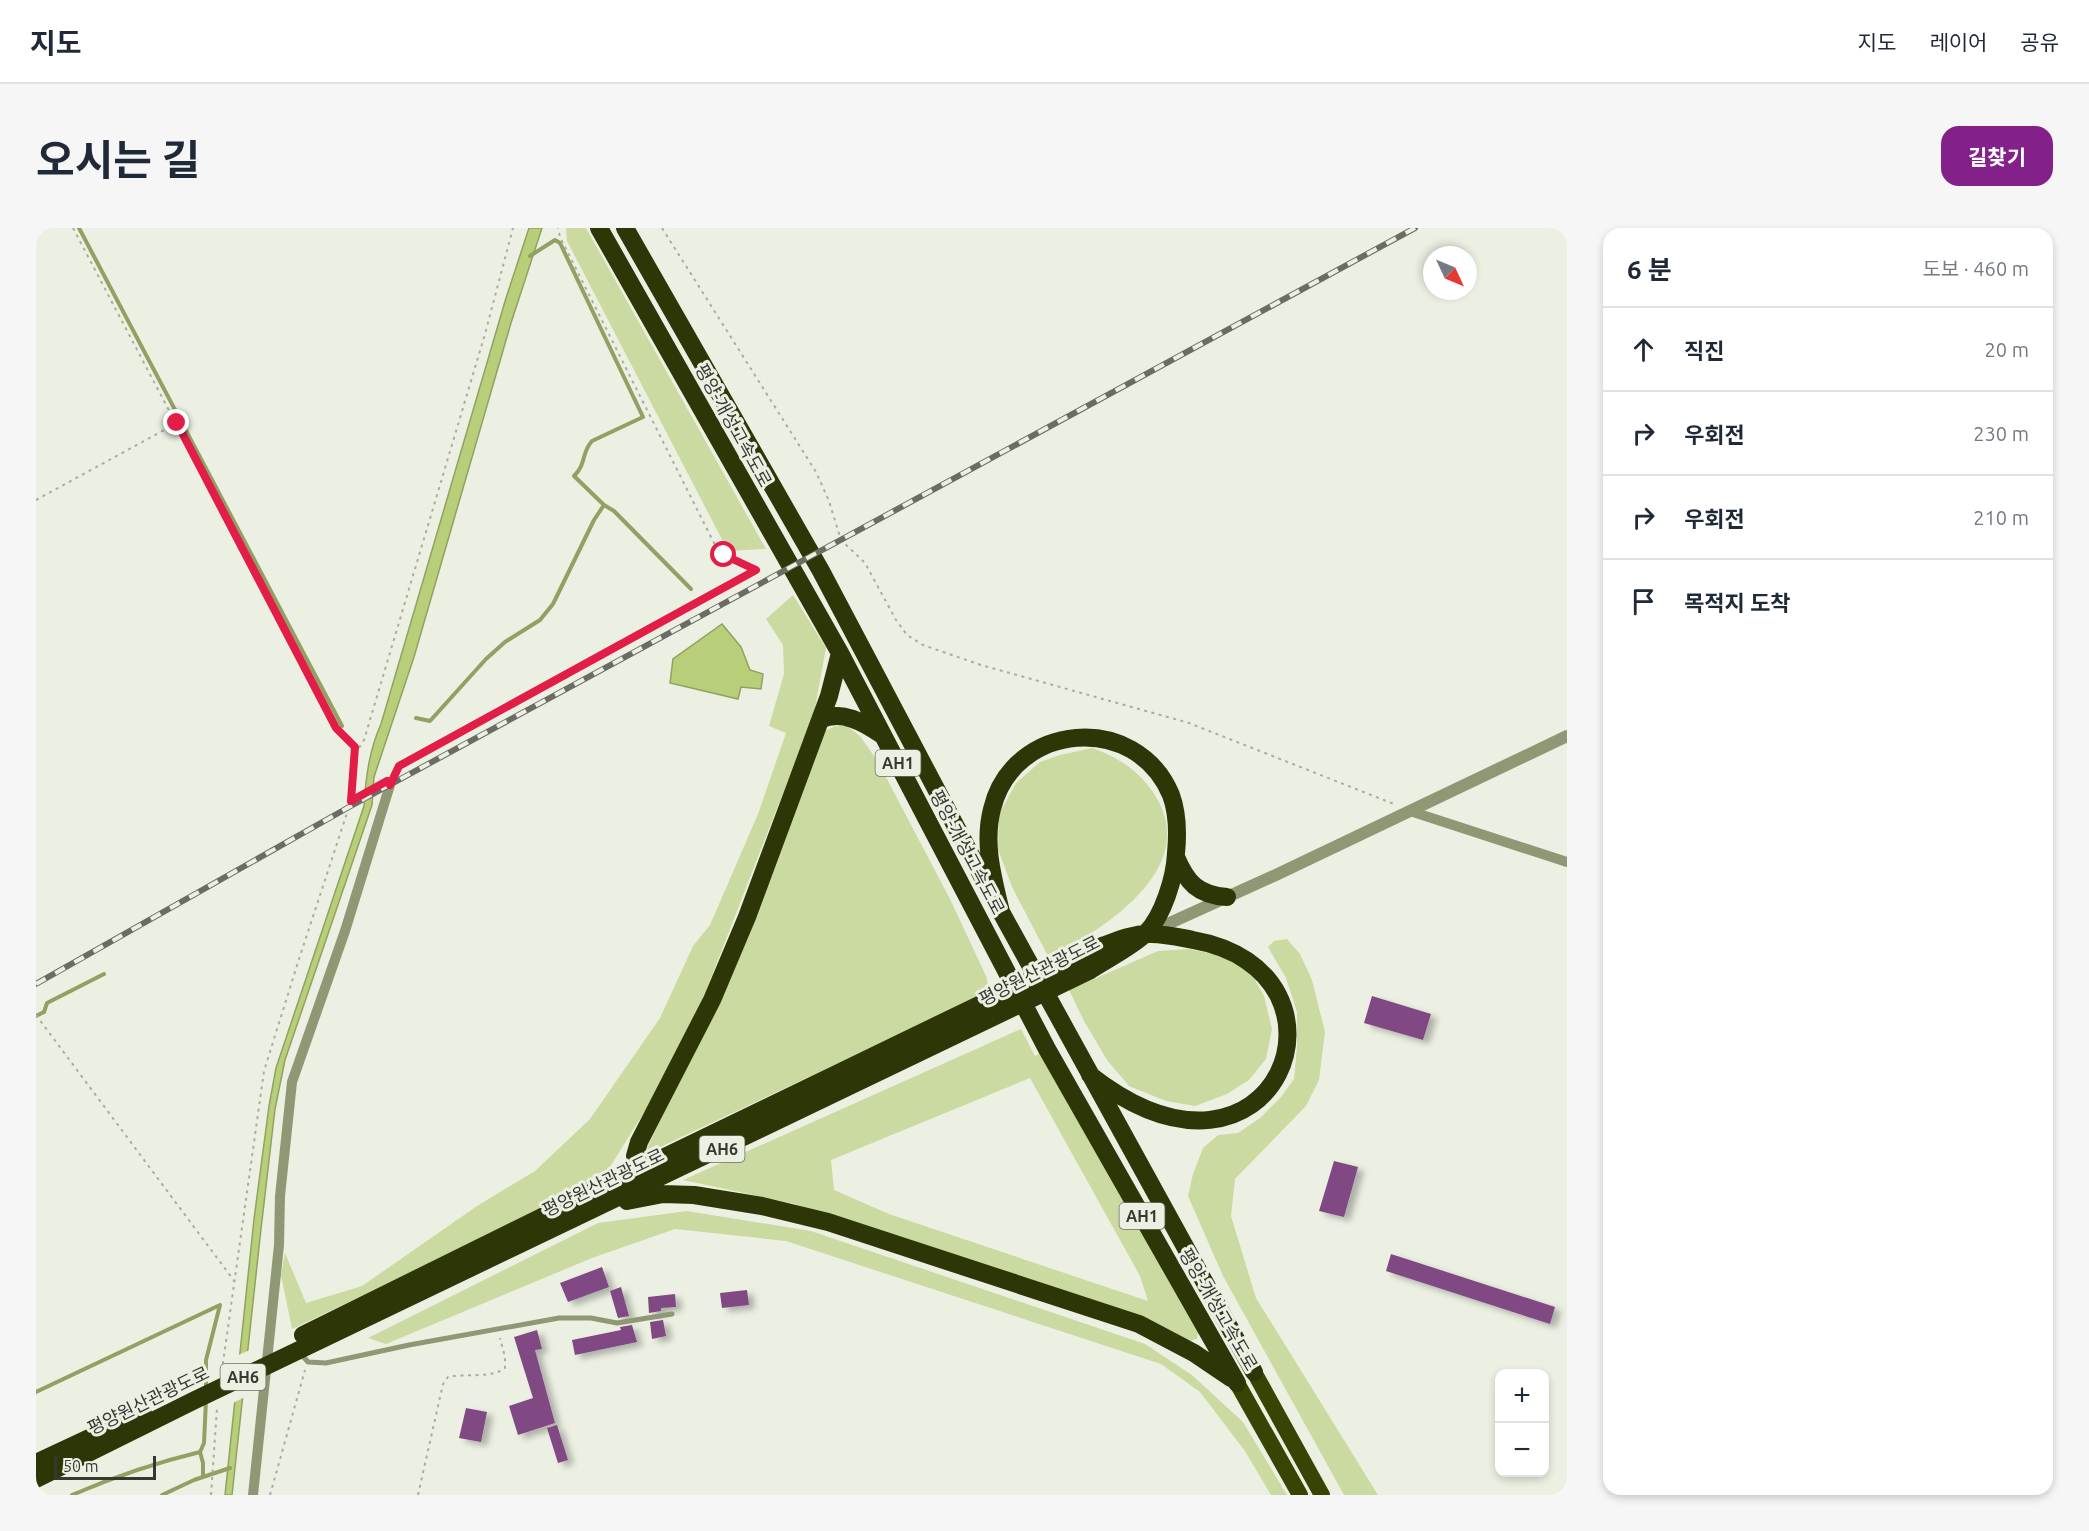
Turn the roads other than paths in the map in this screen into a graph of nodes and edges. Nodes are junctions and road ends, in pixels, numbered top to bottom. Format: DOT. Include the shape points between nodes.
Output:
graph roads {
  1 [pos="599,228"];
  2 [pos="625,228"];
  3 [pos="840,653"];
  4 [pos="820,720"];
  5 [pos="883,736"];
  6 [pos="1567,736"];
  7 [pos="390,785"];
  8 [pos="1410,811"];
  9 [pos="1176,857"];
  10 [pos="1567,862"];
  11 [pos="1227,897"];
  12 [pos="1001,912"];
  13 [pos="1146,934"];
  14 [pos="1090,1075"];
  15 [pos="639,1169"];
  16 [pos="659,1179"];
  17 [pos="602,1206"];
  18 [pos="672,1314"];
  19 [pos="297,1352"];
  20 [pos="1254,1372"];
  21 [pos="1237,1383"];
  22 [pos="197,1393"];
  23 [pos="36,1463"];
  24 [pos="36,1479"];
  25 [pos="253,1495"];
  26 [pos="1300,1495"];
  27 [pos="1322,1495"];
  1 -- 3 [label="highway, 평양-개성고속도로 / AH1"];
  2 -- 12 [label="highway, 평양-개성고속도로 / AH1" via="821,571"];
  3 -- 4 [label="highway"];
  3 -- 5 [label="highway, 평양-개성고속도로 / AH1"];
  4 -- 5 [label="highway" via="829,716 856,720"];
  4 -- 15 [label="highway" via="717,990 639,1142 635,1156"];
  5 -- 21 [label="highway, 평양-개성고속도로 / AH1" via="1047,1049"];
  6 -- 8 [label="street"];
  7 -- 25 [label="street" via="345,932 292,1082"];
  8 -- 10 [label="street"];
  8 -- 11 [label="street"];
  9 -- 11 [label="highway" via="1195,887 1207,895"];
  9 -- 12 [label="highway" via="1175,809 1156,770 1133,751 1106,739 1062,739 1023,759 1008,776 992,809 988,846"];
  9 -- 13 [label="highway" via="1167,895"];
  11 -- 13 [label="street"];
  12 -- 14 [label="highway, 평양-개성고속도로 / AH1"];
  13 -- 14 [label="highway" via="1205,942 1254,965 1273,984 1282,1004 1287,1028 1283,1062 1271,1086 1252,1106 1228,1118 1200,1122 1173,1118 1139,1105"];
  13 -- 15 [label="highway, 평양원산관광도로 / AH6" via="1099,947"];
  13 -- 16 [label="highway, 평양원산관광도로 / AH6" via="1089,971"];
  14 -- 20 [label="highway, 평양-개성고속도로 / AH1"];
  15 -- 16 [label="highway" via="643,1175"];
  15 -- 19 [label="highway, 평양원산관광도로 / AH6"];
  16 -- 17 [label="highway, 평양원산관광도로 / AH6"];
  17 -- 19 [label="highway, 평양원산관광도로 / AH6"];
  17 -- 21 [label="highway" via="663,1194 694,1195 828,1222 1139,1324 1194,1353"];
  18 -- 19 [label="lane" via="617,1323 559,1318 326,1363"];
  19 -- 22 [label="highway, 평양원산관광도로 / AH6"];
  20 -- 27 [label="highway, 평양-개성고속도로 / AH1"];
  21 -- 26 [label="highway, 평양-개성고속도로 / AH1"];
  22 -- 23 [label="highway"];
  22 -- 24 [label="highway, 평양원산관광도로 / AH6"];
}
